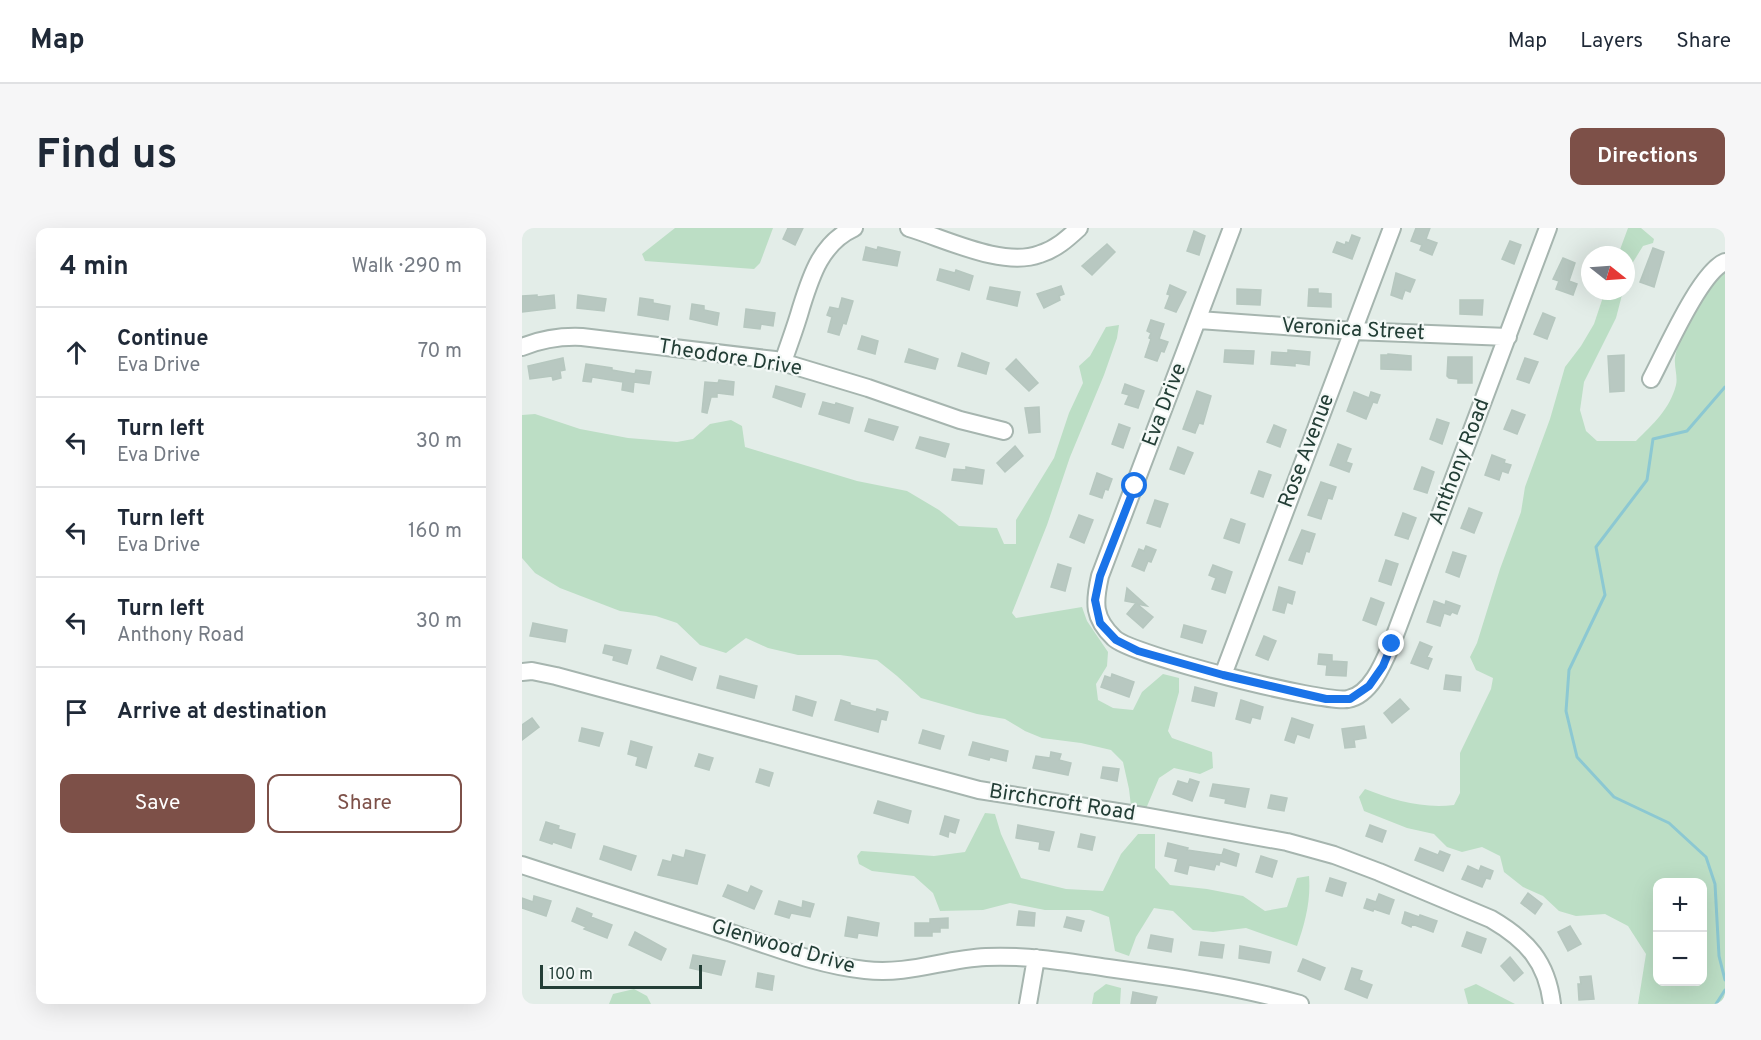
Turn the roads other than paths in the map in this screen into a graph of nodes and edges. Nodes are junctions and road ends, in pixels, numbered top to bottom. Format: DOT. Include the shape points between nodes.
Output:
graph roads {
  1 [pos="854,228"];
  2 [pos="909,228"];
  3 [pos="1079,228"];
  4 [pos="1232,228"];
  5 [pos="1392,228"];
  6 [pos="1548,228"];
  7 [pos="1725,262"];
  8 [pos="1199,320"];
  9 [pos="1353,331"];
  10 [pos="1508,337"];
  11 [pos="522,347"];
  12 [pos="783,363"];
  13 [pos="1651,380"];
  14 [pos="1004,431"];
  15 [pos="522,672"];
  16 [pos="1223,675"];
  17 [pos="1364,690"];
  18 [pos="522,865"];
  19 [pos="1036,958"];
  20 [pos="1254,998"];
  21 [pos="1028,1004"];
  22 [pos="1300,1004"];
  23 [pos="1552,1004"];
  1 -- 12 [label="street" via="832,243 817,262"];
  2 -- 3 [label="street" via="991,255 1015,258 1039,255"];
  4 -- 8 [label="street, Eva Drive"];
  5 -- 9 [label="street, Rose Avenue"];
  6 -- 10 [label="street, Anthony Road"];
  7 -- 13 [label="street" via="1700,288"];
  8 -- 9 [label="street, Veronica Street"];
  8 -- 16 [label="street, Eva Drive" via="1100,576 1095,600 1100,623 1116,640 1138,651"];
  9 -- 10 [label="street, Veronica Street"];
  9 -- 16 [label="street, Rose Avenue"];
  10 -- 17 [label="street, Anthony Road" via="1392,644 1383,666"];
  11 -- 12 [label="street, Theodore Drive" via="558,336 582,337"];
  12 -- 14 [label="street, Theodore Drive"];
  15 -- 23 [label="street, Birchcroft Road" via="556,676 979,790 1263,837 1334,855 1512,931 1543,968"];
  16 -- 17 [label="street, Eva Drive" via="1326,699 1350,699"];
  18 -- 19 [label="street, Glenwood Drive" via="844,968 892,972 963,959"];
  19 -- 20 [label="street, Glenwood Drive" via="1180,978"];
  19 -- 21 [label="street"];
  20 -- 22 [label="street, Glenwood Drive"];
}
